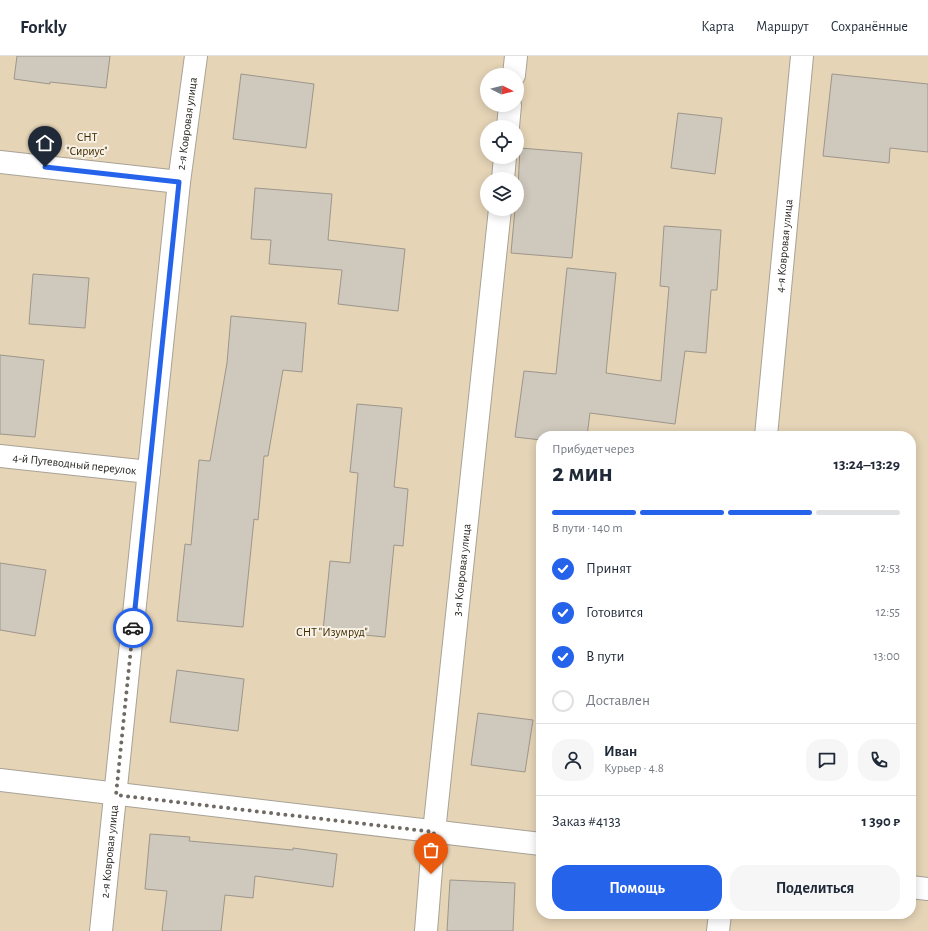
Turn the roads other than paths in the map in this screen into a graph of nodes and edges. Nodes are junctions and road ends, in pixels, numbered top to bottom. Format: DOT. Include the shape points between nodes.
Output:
graph roads {
  1 [pos="196,56"];
  2 [pos="516,56"];
  3 [pos="802,56"];
  4 [pos="515,68"];
  5 [pos="0,162"];
  6 [pos="179,182"];
  7 [pos="499,216"];
  8 [pos="766,431"];
  9 [pos="0,456"];
  10 [pos="149,472"];
  11 [pos="0,780"];
  12 [pos="116,795"];
  13 [pos="434,832"];
  14 [pos="536,843"];
  15 [pos="916,888"];
  16 [pos="928,889"];
  17 [pos="719,919"];
  18 [pos="101,931"];
  19 [pos="426,931"];
  20 [pos="718,931"];
  1 -- 6 [label="street, 2-я Ковровая улица"];
  2 -- 4 [label="street"];
  3 -- 8 [label="street, 4-я Ковровая улица"];
  5 -- 6 [label="street"];
  6 -- 10 [label="street, 2-я Ковровая улица"];
  7 -- 13 [label="street, 3-я Ковровая улица"];
  9 -- 10 [label="street, 4-й Путеводный переулок"];
  10 -- 12 [label="street, 2-я Ковровая улица"];
  11 -- 12 [label="street"];
  12 -- 13 [label="street"];
  12 -- 18 [label="street, 2-я Ковровая улица"];
  13 -- 14 [label="street"];
  13 -- 19 [label="street, 3-я Ковровая улица"];
  15 -- 16 [label="street"];
  17 -- 20 [label="street"];
}
